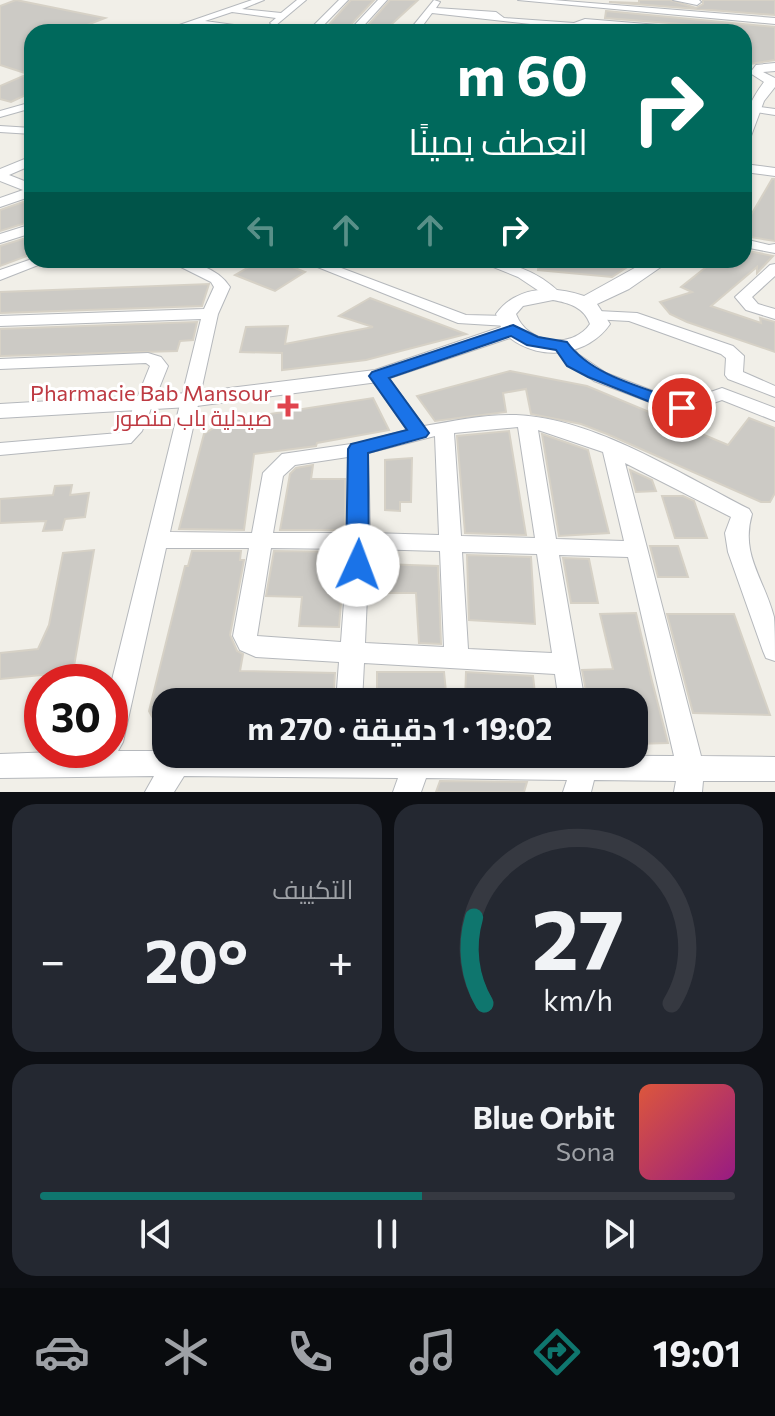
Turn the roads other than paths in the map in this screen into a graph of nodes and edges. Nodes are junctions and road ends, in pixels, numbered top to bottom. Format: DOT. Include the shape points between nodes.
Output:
graph roads {
  1 [pos="344,0"];
  2 [pos="383,0"];
  3 [pos="437,0"];
  4 [pos="522,0"];
  5 [pos="677,0"];
  6 [pos="263,1"];
  7 [pos="543,1"];
  8 [pos="698,1"];
  9 [pos="292,8"];
  10 [pos="225,10"];
  11 [pos="430,10"];
  12 [pos="248,12"];
  13 [pos="317,13"];
  14 [pos="331,14"];
  15 [pos="696,15"];
  16 [pos="775,21"];
  17 [pos="197,23"];
  18 [pos="193,24"];
  19 [pos="205,24"];
  20 [pos="232,24"];
  21 [pos="269,24"];
  22 [pos="320,24"];
  23 [pos="360,24"];
  24 [pos="419,24"];
  25 [pos="521,24"];
  26 [pos="534,24"];
  27 [pos="582,24"];
  28 [pos="608,24"];
  29 [pos="695,24"];
  30 [pos="775,67"];
  31 [pos="752,72"];
  32 [pos="752,74"];
  33 [pos="773,82"];
  34 [pos="24,107"];
  35 [pos="753,109"];
  36 [pos="752,112"];
  37 [pos="775,112"];
  38 [pos="0,114"];
  39 [pos="0,129"];
  40 [pos="24,132"];
  41 [pos="24,164"];
  42 [pos="752,169"];
  43 [pos="775,172"];
  44 [pos="0,175"];
  45 [pos="24,186"];
  46 [pos="24,193"];
  47 [pos="0,203"];
  48 [pos="24,231"];
  49 [pos="0,239"];
  50 [pos="752,245"];
  51 [pos="773,250"];
  52 [pos="24,267"];
  53 [pos="191,268"];
  54 [pos="328,268"];
  55 [pos="506,268"];
  56 [pos="649,268"];
  57 [pos="775,268"];
  58 [pos="0,275"];
  59 [pos="553,294"];
  60 [pos="591,309"];
  61 [pos="210,314"];
  62 [pos="775,314"];
  63 [pos="0,321"];
  64 [pos="510,326"];
  65 [pos="561,345"];
  66 [pos="0,364"];
  67 [pos="378,376"];
  68 [pos="775,392"];
  69 [pos="189,400"];
  70 [pos="142,403"];
  71 [pos="0,411"];
  72 [pos="775,415"];
  73 [pos="527,422"];
  74 [pos="444,429"];
  75 [pos="419,433"];
  76 [pos="0,449"];
  77 [pos="358,449"];
  78 [pos="613,452"];
  79 [pos="157,540"];
  80 [pos="261,540"];
  81 [pos="359,541"];
  82 [pos="450,544"];
  83 [pos="547,547"];
  84 [pos="636,549"];
  85 [pos="775,651"];
  86 [pos="351,654"];
  87 [pos="457,660"];
  88 [pos="566,664"];
  89 [pos="128,665"];
  90 [pos="350,688"];
  91 [pos="570,688"];
  92 [pos="128,756"];
  93 [pos="152,760"];
  94 [pos="24,763"];
  95 [pos="0,766"];
  96 [pos="174,768"];
  97 [pos="377,768"];
  98 [pos="775,769"];
  99 [pos="580,772"];
  100 [pos="412,779"];
  101 [pos="689,781"];
  102 [pos="159,792"];
  1 -- 14 [label="street"];
  2 -- 23 [label="street"];
  3 -- 11 [label="street"];
  4 -- 7 [label="street"];
  5 -- 8 [label="street"];
  6 -- 10 [label="street"];
  7 -- 15 [label="street"];
  7 -- 26 [label="street"];
  8 -- 15 [label="street"];
  9 -- 12 [label="street"];
  9 -- 21 [label="street"];
  10 -- 12 [label="street"];
  10 -- 17 [label="street"];
  11 -- 24 [label="street"];
  11 -- 25 [label="street" via="496,15"];
  12 -- 20 [label="street"];
  13 -- 14 [label="street"];
  14 -- 22 [label="street"];
  15 -- 16 [label="street"];
  15 -- 29 [label="street"];
  17 -- 18 [label="street"];
  17 -- 19 [label="street"];
  27 -- 28 [label="street"];
  30 -- 31 [label="street"];
  32 -- 33 [label="street"];
  33 -- 35 [label="street"];
  34 -- 38 [label="street"];
  35 -- 36 [label="street"];
  35 -- 37 [label="street"];
  39 -- 40 [label="street"];
  41 -- 44 [label="street"];
  42 -- 43 [label="street"];
  44 -- 45 [label="street"];
  46 -- 47 [label="street"];
  48 -- 49 [label="street"];
  50 -- 51 [label="street"];
  52 -- 58 [label="street"];
  53 -- 61 [label="street" via="222,283"];
  54 -- 64 [label="street" via="464,320"];
  55 -- 59 [label="street"];
  56 -- 60 [label="street"];
  57 -- 62 [label="street" via="743,297 752,307"];
  59 -- 60 [label="street"];
  59 -- 64 [label="street" via="517,301 506,314"];
  60 -- 65 [label="street" via="600,324 596,332"];
  60 -- 68 [label="street" via="631,316 727,350 735,356 734,375"];
  61 -- 63 [label="street"];
  61 -- 69 [label="street"];
  64 -- 65 [label="street" via="533,342"];
  64 -- 67 [label="street"];
  65 -- 72 [label="street" via="573,362 594,374 682,408 719,394"];
  66 -- 70 [label="street" via="151,359 159,366"];
  67 -- 69 [label="street"];
  67 -- 75 [label="street"];
  69 -- 70 [label="street"];
  69 -- 79 [label="street"];
  70 -- 71 [label="street"];
  70 -- 76 [label="street" via="133,431 115,442"];
  73 -- 74 [label="street"];
  73 -- 78 [label="street"];
  73 -- 83 [label="street"];
  74 -- 75 [label="street"];
  74 -- 82 [label="street"];
  75 -- 77 [label="street"];
  77 -- 80 [label="street" via="280,464 271,480"];
  77 -- 81 [label="street"];
  78 -- 84 [label="street"];
  78 -- 85 [label="street" via="742,514 736,533 739,552"];
  79 -- 80 [label="street"];
  79 -- 89 [label="street"];
  80 -- 81 [label="street"];
  80 -- 86 [label="street" via="248,643"];
  81 -- 82 [label="street"];
  81 -- 86 [label="street"];
  82 -- 83 [label="street"];
  82 -- 87 [label="street"];
  83 -- 84 [label="street"];
  83 -- 88 [label="street"];
  84 -- 101 [label="street"];
  86 -- 87 [label="street"];
  86 -- 90 [label="street"];
  87 -- 88 [label="street"];
  88 -- 91 [label="street"];
  92 -- 93 [label="street"];
  94 -- 95 [label="street"];
  96 -- 102 [label="street"];
  97 -- 100 [label="street"];
  98 -- 101 [label="street"];
  99 -- 100 [label="street"];
  99 -- 101 [label="street"];
}
